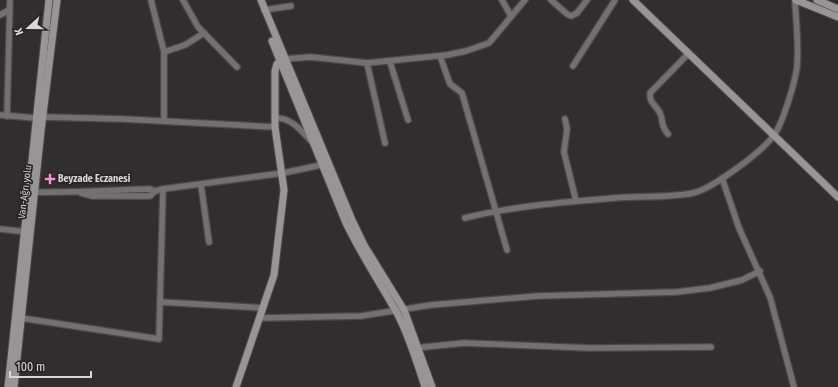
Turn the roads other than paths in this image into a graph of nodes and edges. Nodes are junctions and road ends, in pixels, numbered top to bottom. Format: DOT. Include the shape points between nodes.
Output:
graph roads {
  1 [pos="10,0"];
  2 [pos="49,0"];
  3 [pos="57,0"];
  4 [pos="151,0"];
  5 [pos="182,0"];
  6 [pos="255,0"];
  7 [pos="260,0"];
  8 [pos="502,0"];
  9 [pos="526,0"];
  10 [pos="551,0"];
  11 [pos="587,0"];
  12 [pos="615,0"];
  13 [pos="796,0"];
  14 [pos="817,0"];
  15 [pos="636,1"];
  16 [pos="291,6"];
  17 [pos="838,9"];
  18 [pos="10,10"];
  19 [pos="264,10"];
  20 [pos="0,15"];
  21 [pos="511,16"];
  22 [pos="838,17"];
  23 [pos="204,33"];
  24 [pos="164,52"];
  25 [pos="688,54"];
  26 [pos="440,56"];
  27 [pos="282,60"];
  28 [pos="390,62"];
  29 [pos="367,63"];
  30 [pos="573,66"];
  31 [pos="237,67"];
  32 [pos="290,80"];
  33 [pos="275,82"];
  34 [pos="0,115"];
  35 [pos="7,116"];
  36 [pos="39,117"];
  37 [pos="275,118"];
  38 [pos="565,119"];
  39 [pos="408,120"];
  40 [pos="164,121"];
  41 [pos="275,127"];
  42 [pos="668,134"];
  43 [pos="774,136"];
  44 [pos="313,143"];
  45 [pos="385,143"];
  46 [pos="325,164"];
  47 [pos="283,173"];
  48 [pos="722,178"];
  49 [pos="201,184"];
  50 [pos="163,189"];
  51 [pos="27,191"];
  52 [pos="36,192"];
  53 [pos="838,197"];
  54 [pos="576,201"];
  55 [pos="496,210"];
  56 [pos="465,218"];
  57 [pos="0,229"];
  58 [pos="27,232"];
  59 [pos="209,242"];
  60 [pos="507,250"];
  61 [pos="760,271"];
  62 [pos="160,302"];
  63 [pos="263,308"];
  64 [pos="404,310"];
  65 [pos="396,311"];
  66 [pos="21,318"];
  67 [pos="260,318"];
  68 [pos="711,347"];
  69 [pos="416,348"];
  70 [pos="8,387"];
  71 [pos="14,387"];
  72 [pos="236,387"];
  73 [pos="425,387"];
  74 [pos="432,387"];
  75 [pos="794,387"];
  1 -- 18 [label="street"];
  2 -- 36 [label="street"];
  3 -- 36 [label="street, Van-Ağrı yolu"];
  4 -- 24 [label="street"];
  5 -- 23 [label="street"];
  6 -- 27 [label="street"];
  7 -- 19 [label="street"];
  8 -- 21 [label="street"];
  9 -- 21 [label="street"];
  10 -- 11 [label="street" via="571,16 577,13"];
  12 -- 30 [label="street"];
  13 -- 22 [label="street"];
  13 -- 43 [label="street" via="797,66 794,83"];
  14 -- 17 [label="street"];
  15 -- 25 [label="street"];
  16 -- 19 [label="street"];
  18 -- 20 [label="street"];
  18 -- 35 [label="street"];
  19 -- 27 [label="street"];
  21 -- 26 [label="street" via="489,43"];
  23 -- 24 [label="street" via="185,45"];
  23 -- 31 [label="street"];
  24 -- 40 [label="street"];
  25 -- 42 [label="street" via="650,94 651,101 660,112 661,125"];
  25 -- 43 [label="street"];
  26 -- 28 [label="street"];
  26 -- 55 [label="street" via="450,84 461,90"];
  27 -- 29 [label="street" via="311,57"];
  27 -- 32 [label="street"];
  27 -- 33 [label="street" via="275,71"];
  28 -- 29 [label="street"];
  28 -- 39 [label="street"];
  29 -- 45 [label="street"];
  32 -- 33 [label="street"];
  32 -- 44 [label="street"];
  32 -- 46 [label="street"];
  33 -- 37 [label="street"];
  34 -- 35 [label="street"];
  35 -- 36 [label="street"];
  36 -- 40 [label="street"];
  36 -- 51 [label="street"];
  36 -- 52 [label="street, Van-Ağrı yolu"];
  37 -- 41 [label="street"];
  37 -- 44 [label="street" via="283,117 290,121"];
  38 -- 54 [label="street" via="567,129 564,152"];
  40 -- 41 [label="street"];
  41 -- 47 [label="street"];
  43 -- 48 [label="street"];
  43 -- 53 [label="street"];
  44 -- 46 [label="street"];
  46 -- 47 [label="street"];
  46 -- 64 [label="street" via="364,245"];
  46 -- 65 [label="street" via="358,248"];
  47 -- 49 [label="street"];
  47 -- 63 [label="street" via="277,259"];
  48 -- 54 [label="street" via="694,193"];
  48 -- 61 [label="street" via="739,228"];
  49 -- 50 [label="street"];
  49 -- 59 [label="street"];
  50 -- 52 [label="street" via="155,192 150,189 92,190 81,193"];
  50 -- 62 [label="street"];
  51 -- 52 [label="street"];
  51 -- 58 [label="street"];
  52 -- 58 [label="street, Van-Ağrı yolu"];
  54 -- 55 [label="street"];
  55 -- 56 [label="street"];
  55 -- 60 [label="street"];
  57 -- 58 [label="street"];
  58 -- 66 [label="street, Van-Ağrı yolu"];
  58 -- 70 [label="street"];
  61 -- 64 [label="street" via="742,280 683,291 597,296 538,296 431,305"];
  61 -- 75 [label="street" via="770,297"];
  62 -- 63 [label="street"];
  62 -- 66 [label="street" via="159,339"];
  63 -- 67 [label="street"];
  64 -- 65 [label="street"];
  64 -- 69 [label="street"];
  65 -- 67 [label="street" via="361,316"];
  65 -- 69 [label="street"];
  66 -- 71 [label="street, Van-Ağrı yolu"];
  67 -- 72 [label="street"];
  68 -- 69 [label="street" via="583,348 464,343"];
  69 -- 73 [label="street"];
  69 -- 74 [label="street"];
}
